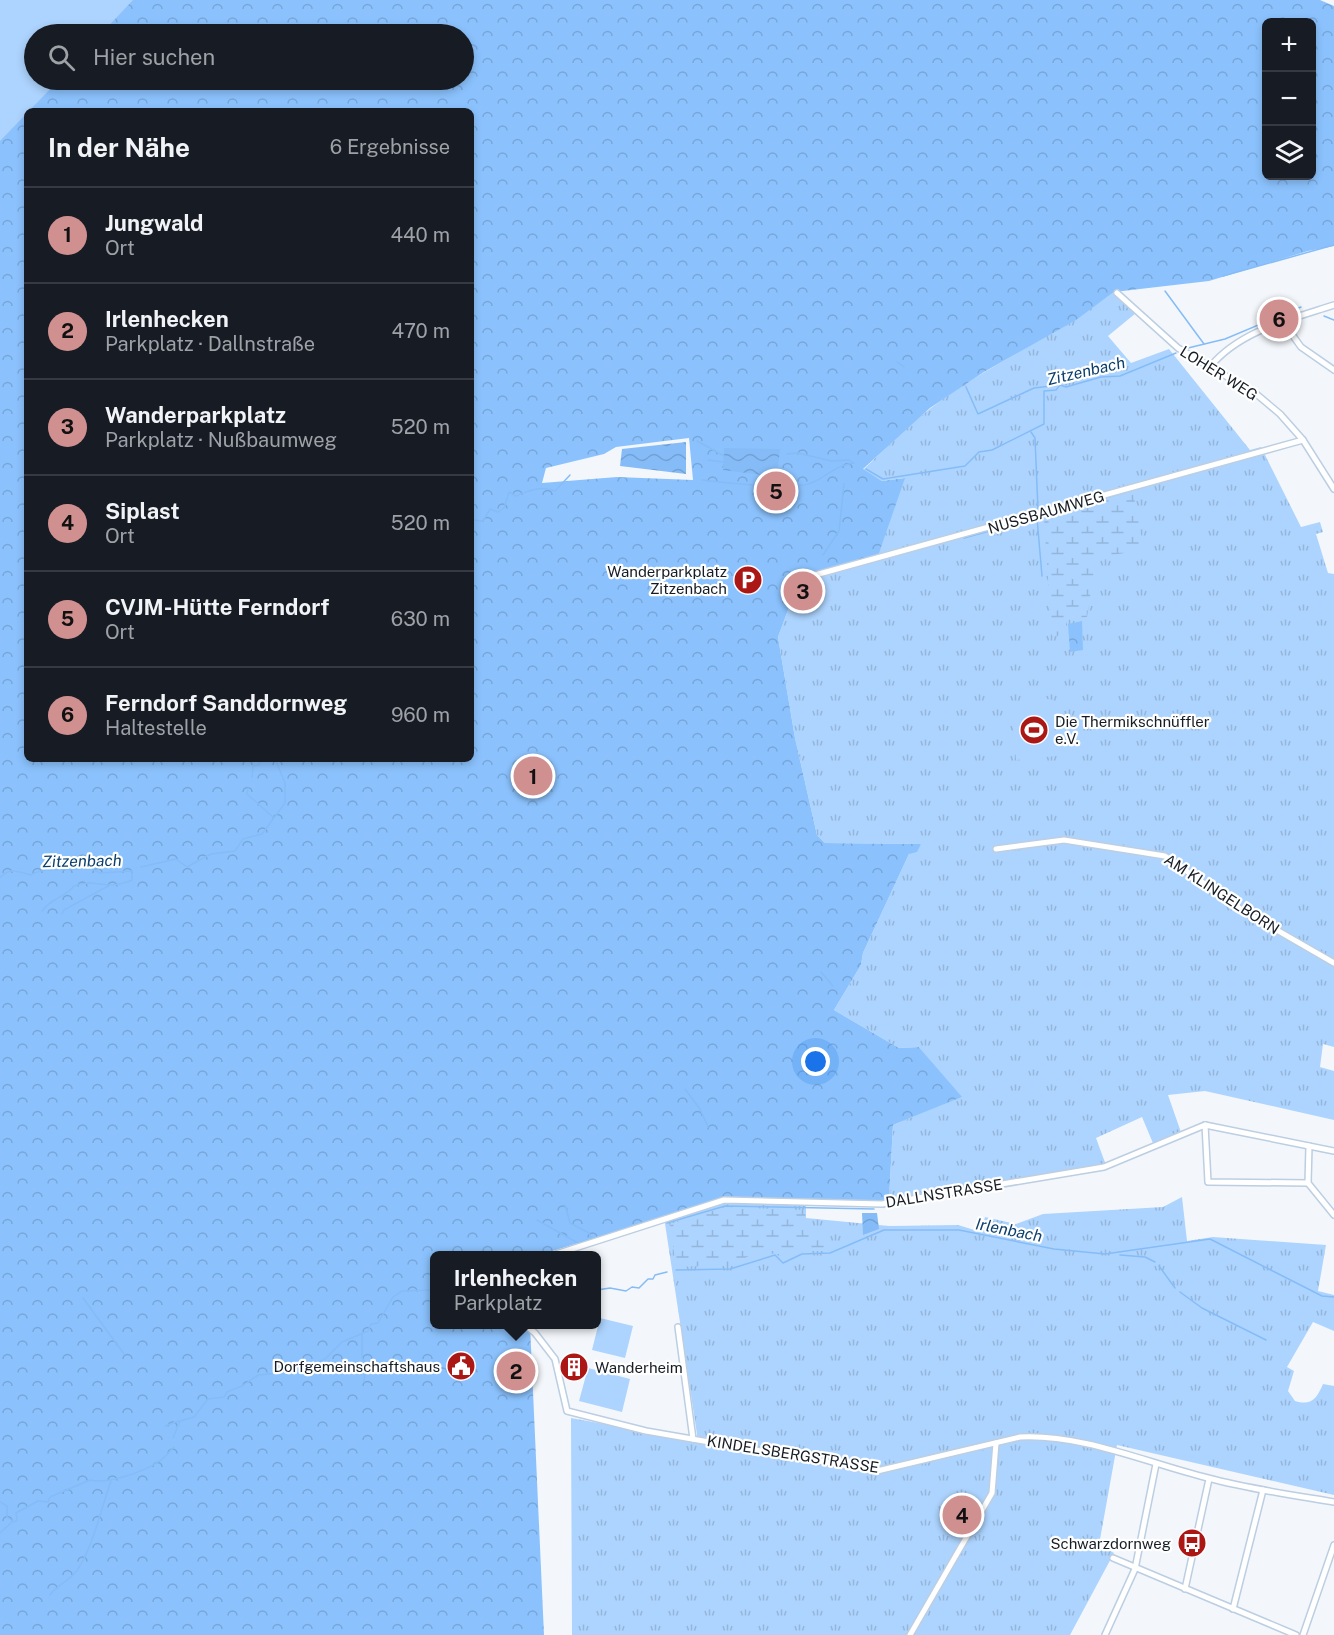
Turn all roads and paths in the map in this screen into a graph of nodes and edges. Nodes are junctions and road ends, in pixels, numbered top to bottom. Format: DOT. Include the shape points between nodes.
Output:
graph roads {
  1 [pos="1117,293"];
  2 [pos="1334,305"];
  3 [pos="1283,322"];
  4 [pos="1210,366"];
  5 [pos="1334,370"];
  6 [pos="1303,440"];
  7 [pos="1334,489"];
  8 [pos="790,582"];
  9 [pos="996,849"];
  10 [pos="1334,963"];
  11 [pos="1205,1125"];
  12 [pos="1309,1146"];
  13 [pos="1334,1151"];
  14 [pos="1308,1183"];
  15 [pos="1334,1215"];
  16 [pos="566,1251"];
  17 [pos="678,1327"];
  18 [pos="531,1329"];
  19 [pos="693,1439"];
  20 [pos="996,1443"];
  21 [pos="1156,1464"];
  22 [pos="1209,1479"];
  23 [pos="1263,1490"];
  24 [pos="1334,1502"];
  25 [pos="1334,1545"];
  26 [pos="1113,1558"];
  27 [pos="1326,1568"];
  28 [pos="1136,1569"];
  29 [pos="1334,1570"];
  30 [pos="1185,1589"];
  31 [pos="1233,1609"];
  32 [pos="910,1635"];
  33 [pos="1104,1635"];
  34 [pos="1296,1635"];
  35 [pos="1304,1635"];
  1 -- 4 [label="street, LOHER WEG" via="1178,348"];
  2 -- 3 [label="street"];
  3 -- 4 [label="street" via="1225,349"];
  3 -- 5 [label="street" via="1301,347"];
  4 -- 6 [label="street, LOHER WEG" via="1255,393"];
  6 -- 7 [label="street, LOHER WEG"];
  6 -- 8 [label="street, NUSSBAUMWEG"];
  9 -- 10 [label="street, AM KLINGELBORN" via="1064,840 1165,856 1242,910"];
  11 -- 12 [label="street"];
  11 -- 14 [label="street" via="1208,1182"];
  11 -- 16 [label="street, DALLNSTRASSE" via="1104,1167 882,1204 724,1200"];
  12 -- 13 [label="street"];
  12 -- 14 [label="street"];
  14 -- 15 [label="street"];
  17 -- 19 [label="street"];
  18 -- 19 [label="street, KINDELSBERGSTRASSE" via="555,1359 567,1411"];
  19 -- 20 [label="street, KINDELSBERGSTRASSE" via="877,1471"];
  20 -- 21 [label="street, KINDELSBERGSTRASSE" via="1035,1436"];
  20 -- 32 [label="street" via="992,1493"];
  21 -- 22 [label="street, KINDELSBERGSTRASSE"];
  21 -- 28 [label="street"];
  22 -- 23 [label="street, KINDELSBERGSTRASSE"];
  22 -- 30 [label="street"];
  23 -- 24 [label="street, KINDELSBERGSTRASSE"];
  23 -- 31 [label="street"];
  25 -- 27 [label="street"];
  26 -- 28 [label="street"];
  27 -- 29 [label="street"];
  27 -- 35 [label="street"];
  28 -- 30 [label="street"];
  28 -- 33 [label="street"];
  30 -- 31 [label="street"];
  31 -- 34 [label="street"];
}
